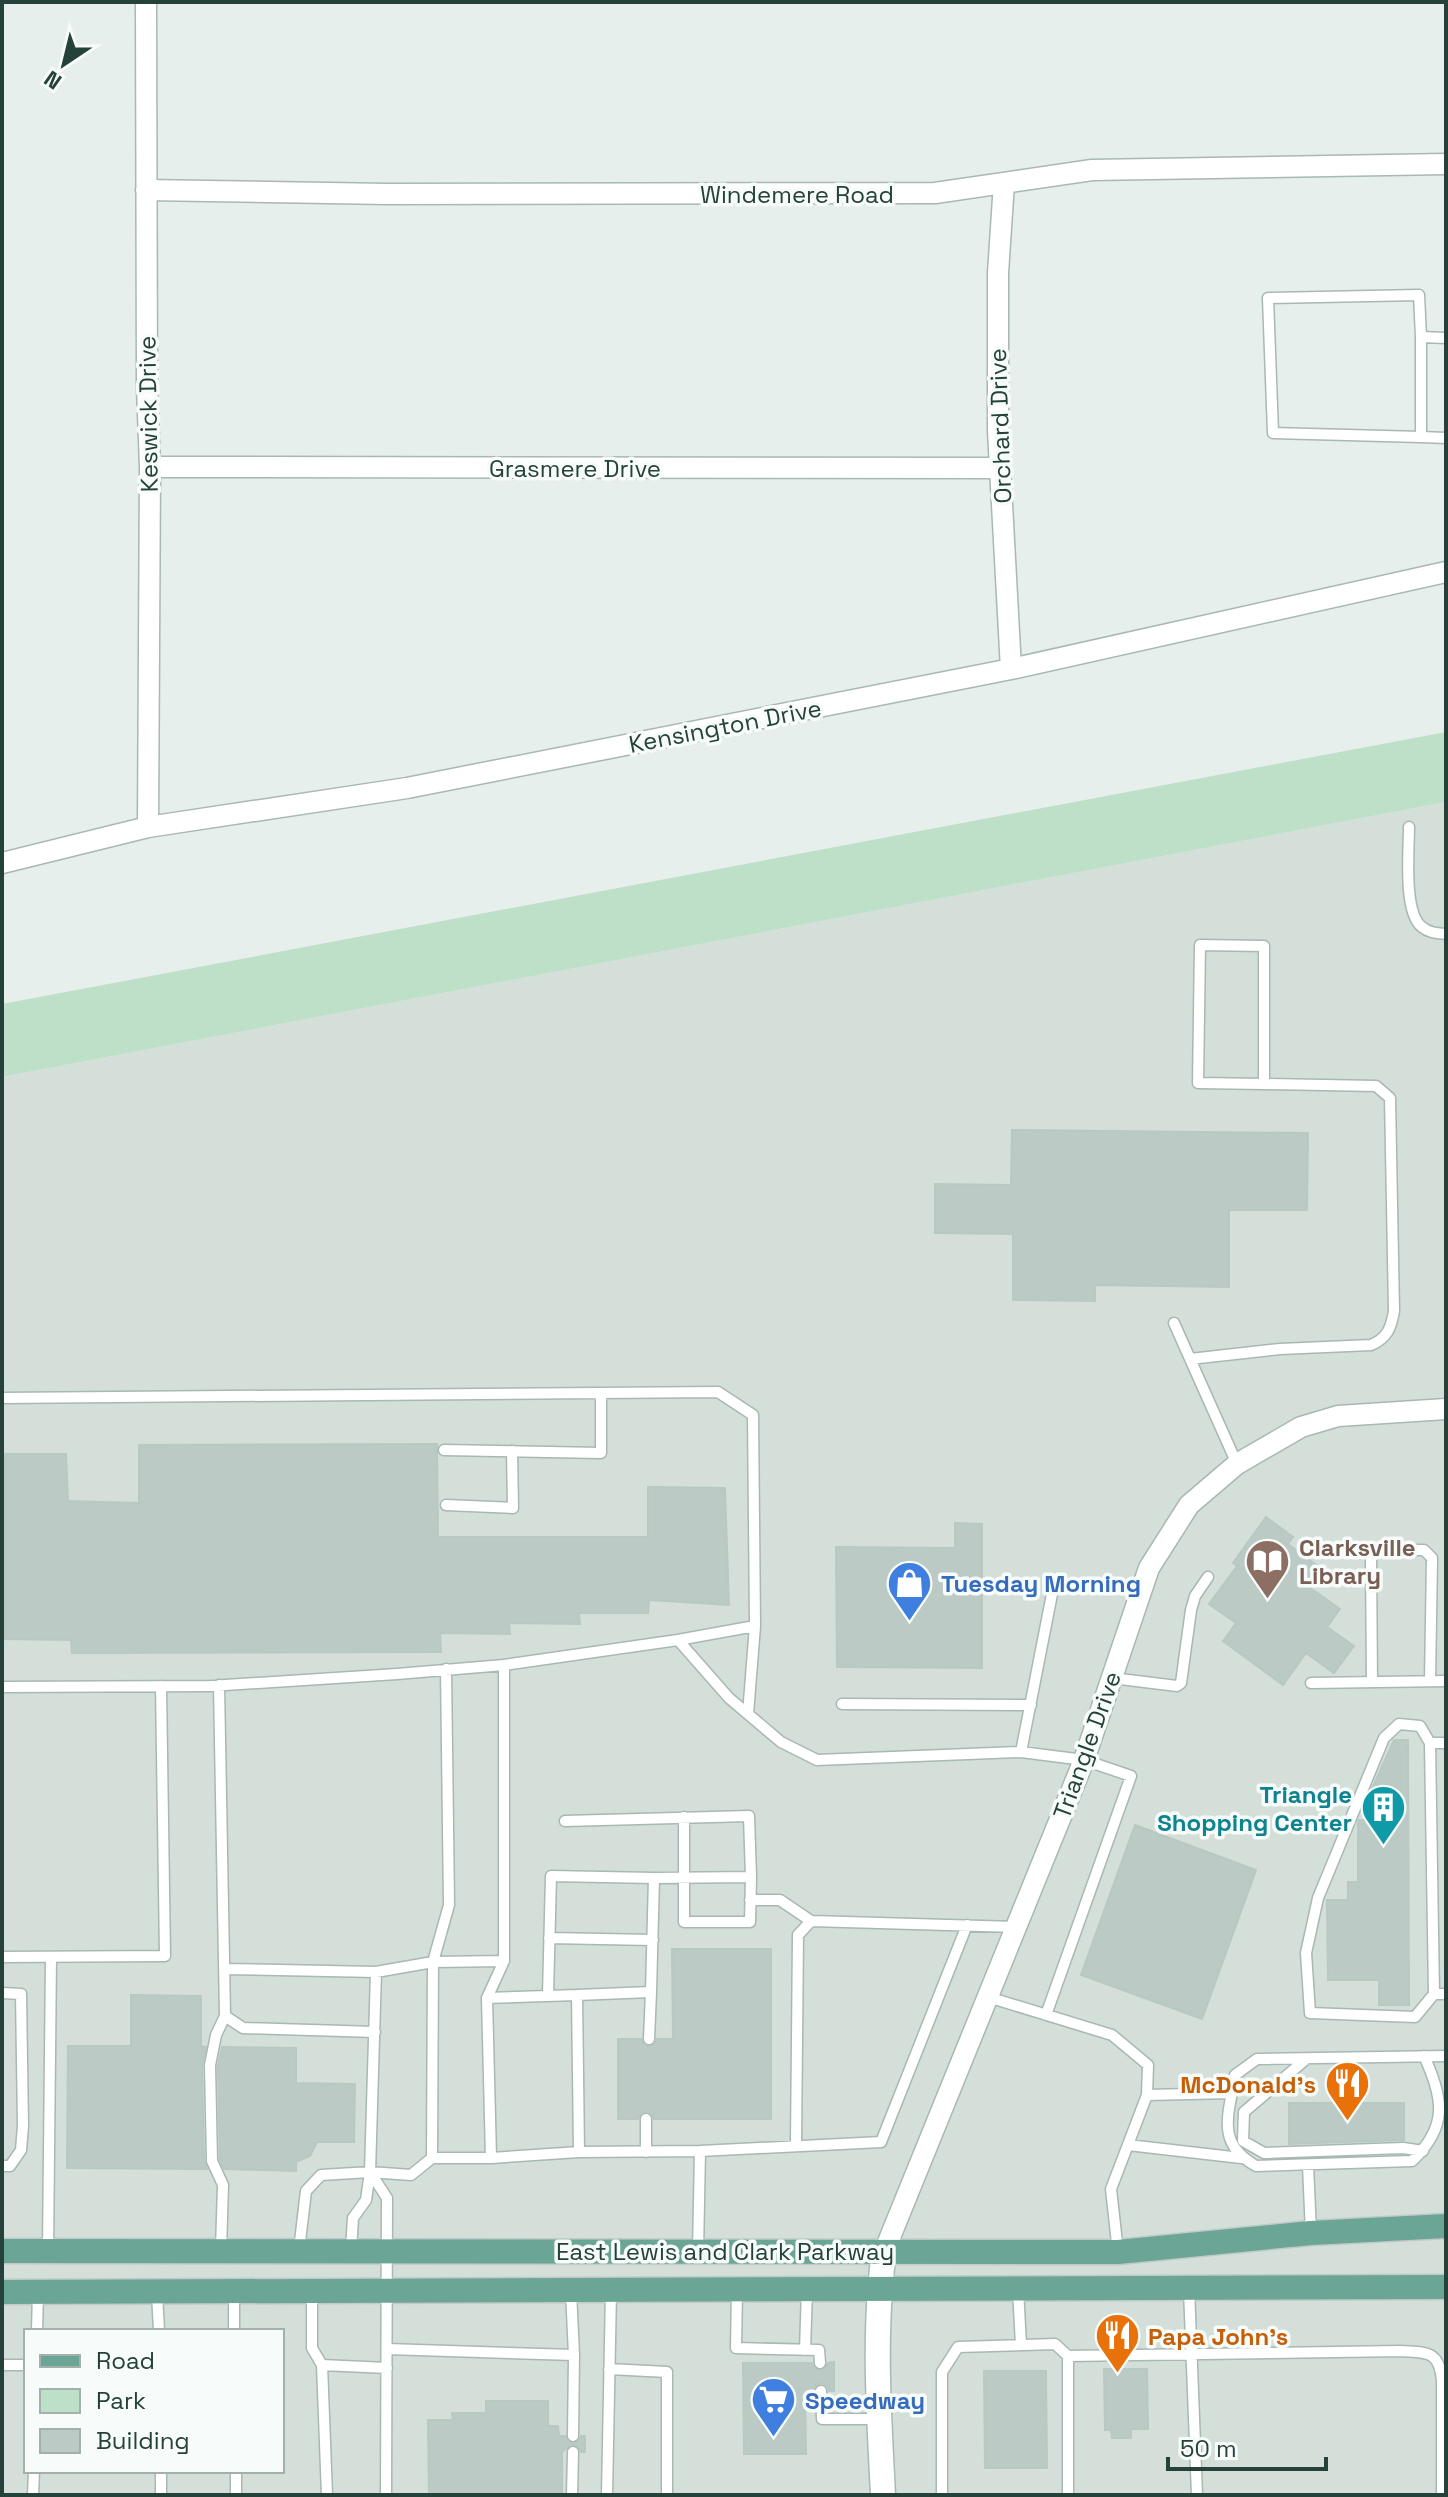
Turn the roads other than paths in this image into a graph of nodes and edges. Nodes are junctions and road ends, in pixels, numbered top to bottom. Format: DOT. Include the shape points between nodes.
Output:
graph roads {
  1 [pos="146,2"];
  2 [pos="1446,164"];
  3 [pos="1004,183"];
  4 [pos="146,190"];
  5 [pos="1421,337"];
  6 [pos="1446,338"];
  7 [pos="1421,437"];
  8 [pos="1446,438"];
  9 [pos="150,467"];
  10 [pos="1000,468"];
  11 [pos="1446,572"];
  12 [pos="1011,669"];
  13 [pos="148,827"];
  14 [pos="1409,827"];
  15 [pos="2,863"];
  16 [pos="1446,934"];
  17 [pos="1264,1084"];
  18 [pos="1174,1323"];
  19 [pos="1190,1359"];
  20 [pos="601,1393"];
  21 [pos="2,1398"];
  22 [pos="1446,1409"];
  23 [pos="444,1450"];
  24 [pos="512,1451"];
  25 [pos="1237,1464"];
  26 [pos="446,1505"];
  27 [pos="1208,1577"];
  28 [pos="1053,1589"];
  29 [pos="755,1626"];
  30 [pos="678,1640"];
  31 [pos="504,1665"];
  32 [pos="446,1669"];
  33 [pos="1112,1678"];
  34 [pos="1430,1681"];
  35 [pos="1446,1681"];
  36 [pos="1372,1682"];
  37 [pos="1311,1683"];
  38 [pos="219,1685"];
  39 [pos="161,1686"];
  40 [pos="2,1687"];
  41 [pos="842,1704"];
  42 [pos="1031,1705"];
  43 [pos="748,1714"];
  44 [pos="1430,1743"];
  45 [pos="1446,1743"];
  46 [pos="1021,1752"];
  47 [pos="1084,1760"];
  48 [pos="684,1817"];
  49 [pos="565,1821"];
  50 [pos="751,1877"];
  51 [pos="654,1878"];
  52 [pos="684,1878"];
  53 [pos="750,1900"];
  54 [pos="811,1921"];
  55 [pos="967,1925"];
  56 [pos="1016,1927"];
  57 [pos="549,1938"];
  58 [pos="653,1940"];
  59 [pos="2,1957"];
  60 [pos="51,1957"];
  61 [pos="504,1961"];
  62 [pos="433,1962"];
  63 [pos="225,1969"];
  64 [pos="376,1972"];
  65 [pos="651,1992"];
  66 [pos="2,1993"];
  67 [pos="1440,1994"];
  68 [pos="548,1995"];
  69 [pos="577,1995"];
  70 [pos="988,1997"];
  71 [pos="487,1998"];
  72 [pos="1046,2015"];
  73 [pos="225,2016"];
  74 [pos="375,2032"];
  75 [pos="649,2039"];
  76 [pos="1424,2056"];
  77 [pos="1446,2056"];
  78 [pos="1305,2060"];
  79 [pos="1232,2093"];
  80 [pos="1147,2095"];
  81 [pos="1443,2107"];
  82 [pos="646,2119"];
  83 [pos="1444,2124"];
  84 [pos="796,2144"];
  85 [pos="1128,2145"];
  86 [pos="700,2151"];
  87 [pos="1423,2151"];
  88 [pos="579,2152"];
  89 [pos="646,2152"];
  90 [pos="432,2158"];
  91 [pos="491,2158"];
  92 [pos="1241,2158"];
  93 [pos="1308,2165"];
  94 [pos="2,2166"];
  95 [pos="370,2172"];
  96 [pos="1446,2226"];
  97 [pos="1311,2233"];
  98 [pos="48,2250"];
  99 [pos="221,2250"];
  100 [pos="351,2250"];
  101 [pos="386,2250"];
  102 [pos="2,2251"];
  103 [pos="299,2251"];
  104 [pos="698,2252"];
  105 [pos="884,2252"];
  106 [pos="1118,2252"];
  107 [pos="1446,2287"];
  108 [pos="1018,2289"];
  109 [pos="1189,2289"];
  110 [pos="737,2290"];
  111 [pos="807,2290"];
  112 [pos="879,2290"];
  113 [pos="234,2291"];
  114 [pos="312,2291"];
  115 [pos="388,2291"];
  116 [pos="571,2291"];
  117 [pos="611,2291"];
  118 [pos="2,2292"];
  119 [pos="38,2292"];
  120 [pos="157,2292"];
  121 [pos="37,2329"];
  122 [pos="159,2329"];
  123 [pos="234,2329"];
  124 [pos="1021,2345"];
  125 [pos="387,2349"];
  126 [pos="805,2350"];
  127 [pos="1192,2353"];
  128 [pos="574,2355"];
  129 [pos="1068,2356"];
  130 [pos="820,2363"];
  131 [pos="2,2365"];
  132 [pos="24,2365"];
  133 [pos="322,2365"];
  134 [pos="387,2368"];
  135 [pos="609,2369"];
  136 [pos="821,2391"];
  137 [pos="879,2419"];
  138 [pos="573,2436"];
  139 [pos="573,2452"];
  140 [pos="34,2473"];
  141 [pos="161,2473"];
  142 [pos="236,2473"];
  143 [pos="33,2495"];
  144 [pos="161,2495"];
  145 [pos="236,2495"];
  146 [pos="327,2495"];
  147 [pos="386,2495"];
  148 [pos="572,2495"];
  149 [pos="607,2495"];
  150 [pos="667,2495"];
  151 [pos="883,2495"];
  152 [pos="942,2495"];
  153 [pos="1068,2495"];
  154 [pos="1197,2495"];
  155 [pos="1442,2495"];
  1 -- 4 [label="street, Keswick Drive"];
  2 -- 3 [label="street, Windemere Road" via="1092,170"];
  3 -- 4 [label="street, Windemere Road" via="935,193"];
  3 -- 10 [label="street, Orchard Drive" via="998,273"];
  4 -- 9 [label="street, Keswick Drive"];
  5 -- 6 [label="lane"];
  5 -- 7 [label="lane"];
  5 -- 7 [label="lane" via="1419,295 1268,298 1273,433"];
  7 -- 8 [label="lane"];
  9 -- 10 [label="street, Grasmere Drive"];
  9 -- 13 [label="street, Keswick Drive"];
  10 -- 12 [label="street, Orchard Drive"];
  11 -- 12 [label="street, Kensington Drive"];
  12 -- 13 [label="street, Kensington Drive" via="407,788"];
  13 -- 15 [label="street, Kensington Drive"];
  14 -- 16 [label="lane" via="1412,913 1419,926"];
  17 -- 17 [label="lane" via="1264,946 1200,945 1198,1083"];
  17 -- 19 [label="lane" via="1376,1086 1390,1098 1392,1328 1371,1345"];
  18 -- 19 [label="lane"];
  19 -- 25 [label="lane"];
  20 -- 21 [label="lane"];
  20 -- 24 [label="lane" via="601,1453"];
  20 -- 29 [label="lane" via="718,1392 753,1415"];
  22 -- 25 [label="street, Triangle Drive" via="1338,1416 1301,1427"];
  23 -- 24 [label="lane"];
  24 -- 26 [label="lane" via="513,1508"];
  25 -- 33 [label="street, Triangle Drive" via="1189,1505 1149,1568"];
  27 -- 33 [label="lane" via="1191,1610 1181,1683"];
  28 -- 42 [label="lane"];
  29 -- 30 [label="lane"];
  29 -- 43 [label="lane"];
  30 -- 31 [label="lane"];
  30 -- 43 [label="lane"];
  31 -- 32 [label="lane"];
  31 -- 61 [label="lane"];
  32 -- 38 [label="lane"];
  32 -- 62 [label="lane" via="449,1905"];
  33 -- 47 [label="street, Triangle Drive"];
  34 -- 35 [label="lane"];
  34 -- 36 [label="lane"];
  34 -- 36 [label="lane" via="1432,1558 1424,1550 1378,1550 1371,1559"];
  36 -- 37 [label="lane"];
  38 -- 39 [label="lane"];
  38 -- 63 [label="lane"];
  39 -- 40 [label="lane"];
  39 -- 60 [label="lane" via="165,1956"];
  41 -- 42 [label="lane"];
  42 -- 46 [label="lane"];
  43 -- 46 [label="lane" via="781,1742 817,1760"];
  44 -- 45 [label="lane"];
  44 -- 67 [label="lane"];
  44 -- 67 [label="lane" via="1420,1726 1399,1724 1384,1738 1318,1898 1306,1953 1310,2013 1415,2017"];
  46 -- 47 [label="lane"];
  47 -- 56 [label="street, Triangle Drive"];
  47 -- 72 [label="lane" via="1131,1776"];
  48 -- 49 [label="lane"];
  48 -- 50 [label="lane" via="749,1816"];
  48 -- 52 [label="lane"];
  50 -- 52 [label="lane"];
  50 -- 53 [label="lane"];
  51 -- 52 [label="lane"];
  51 -- 57 [label="lane" via="551,1876"];
  51 -- 58 [label="lane"];
  52 -- 53 [label="lane" via="684,1922 750,1922"];
  53 -- 54 [label="lane" via="780,1900"];
  54 -- 55 [label="lane"];
  54 -- 84 [label="lane" via="798,1935"];
  55 -- 56 [label="lane"];
  55 -- 84 [label="lane" via="881,2142"];
  56 -- 70 [label="street, Triangle Drive"];
  57 -- 58 [label="lane"];
  57 -- 68 [label="lane"];
  58 -- 65 [label="lane"];
  59 -- 60 [label="lane"];
  60 -- 98 [label="lane"];
  61 -- 62 [label="lane"];
  61 -- 71 [label="lane"];
  62 -- 64 [label="lane"];
  62 -- 90 [label="lane"];
  63 -- 64 [label="lane"];
  63 -- 73 [label="lane"];
  64 -- 74 [label="lane"];
  65 -- 69 [label="lane"];
  65 -- 75 [label="lane"];
  66 -- 94 [label="lane" via="21,1994 23,2126 21,2150 10,2166"];
  68 -- 69 [label="lane"];
  68 -- 71 [label="lane"];
  69 -- 88 [label="lane"];
  70 -- 72 [label="lane"];
  70 -- 105 [label="street, Triangle Drive"];
  71 -- 91 [label="lane"];
  72 -- 80 [label="lane" via="1112,2035 1148,2065"];
  73 -- 74 [label="lane" via="243,2028"];
  73 -- 99 [label="lane" via="210,2065 212,2161 223,2185"];
  74 -- 95 [label="lane"];
  76 -- 77 [label="lane"];
  76 -- 78 [label="lane"];
  76 -- 81 [label="lane"];
  78 -- 79 [label="lane" via="1257,2059 1235,2075"];
  78 -- 87 [label="lane" via="1244,2112 1243,2141 1264,2153"];
  79 -- 80 [label="lane"];
  79 -- 92 [label="lane" via="1229,2142"];
  80 -- 85 [label="lane"];
  81 -- 83 [label="lane"];
  82 -- 89 [label="lane"];
  83 -- 87 [label="lane"];
  84 -- 86 [label="lane"];
  85 -- 92 [label="lane"];
  85 -- 106 [label="lane" via="1111,2189"];
  86 -- 89 [label="lane"];
  86 -- 104 [label="lane"];
  87 -- 93 [label="lane" via="1412,2161"];
  88 -- 89 [label="lane"];
  88 -- 91 [label="lane"];
  90 -- 91 [label="lane"];
  90 -- 95 [label="lane" via="411,2175"];
  92 -- 93 [label="lane" via="1256,2166"];
  93 -- 97 [label="lane"];
  95 -- 100 [label="lane" via="366,2200 353,2218"];
  95 -- 101 [label="lane" via="387,2198"];
  95 -- 103 [label="lane" via="321,2175 306,2191"];
  96 -- 97 [label="main road, East Lewis and Clark Parkway"];
  97 -- 106 [label="main road, East Lewis and Clark Parkway"];
  98 -- 99 [label="main road, East Lewis and Clark Parkway"];
  98 -- 102 [label="main road, East Lewis and Clark Parkway"];
  99 -- 103 [label="main road, East Lewis and Clark Parkway"];
  100 -- 101 [label="main road, East Lewis and Clark Parkway"];
  100 -- 103 [label="main road, East Lewis and Clark Parkway"];
  101 -- 104 [label="main road, East Lewis and Clark Parkway"];
  101 -- 115 [label="lane"];
  104 -- 105 [label="main road, East Lewis and Clark Parkway"];
  105 -- 106 [label="main road, East Lewis and Clark Parkway"];
  105 -- 112 [label="main road"];
  107 -- 109 [label="main road, East Lewis and Clark Parkway"];
  108 -- 109 [label="main road, East Lewis and Clark Parkway"];
  108 -- 112 [label="main road, East Lewis and Clark Parkway"];
  108 -- 124 [label="lane"];
  109 -- 127 [label="lane"];
  110 -- 111 [label="main road, East Lewis and Clark Parkway"];
  110 -- 117 [label="main road, East Lewis and Clark Parkway"];
  110 -- 126 [label="lane" via="736,2348"];
  111 -- 112 [label="main road, East Lewis and Clark Parkway"];
  111 -- 126 [label="lane"];
  112 -- 137 [label="main road"];
  113 -- 114 [label="main road, East Lewis and Clark Parkway"];
  113 -- 120 [label="main road, East Lewis and Clark Parkway"];
  113 -- 123 [label="lane"];
  114 -- 115 [label="main road, East Lewis and Clark Parkway"];
  114 -- 133 [label="lane" via="312,2348"];
  115 -- 116 [label="main road, East Lewis and Clark Parkway"];
  115 -- 125 [label="lane"];
  116 -- 117 [label="main road, East Lewis and Clark Parkway"];
  116 -- 128 [label="lane"];
  117 -- 135 [label="lane"];
  118 -- 119 [label="main road, East Lewis and Clark Parkway"];
  119 -- 120 [label="main road, East Lewis and Clark Parkway"];
  119 -- 121 [label="lane"];
  120 -- 122 [label="lane"];
  124 -- 129 [label="lane" via="1055,2344"];
  124 -- 152 [label="lane" via="958,2347 942,2372"];
  125 -- 128 [label="lane"];
  125 -- 134 [label="lane"];
  126 -- 130 [label="lane" via="819,2350"];
  127 -- 129 [label="lane"];
  127 -- 154 [label="lane"];
  127 -- 155 [label="lane" via="1433,2355 1442,2380"];
  128 -- 138 [label="lane"];
  129 -- 153 [label="lane"];
  131 -- 132 [label="lane"];
  133 -- 134 [label="lane"];
  133 -- 146 [label="lane"];
  134 -- 147 [label="lane"];
  135 -- 149 [label="lane"];
  135 -- 150 [label="lane" via="667,2372"];
  136 -- 137 [label="lane" via="822,2419"];
  137 -- 151 [label="main road"];
  139 -- 148 [label="lane"];
  140 -- 143 [label="lane"];
  141 -- 144 [label="lane"];
  142 -- 145 [label="lane"];
}
